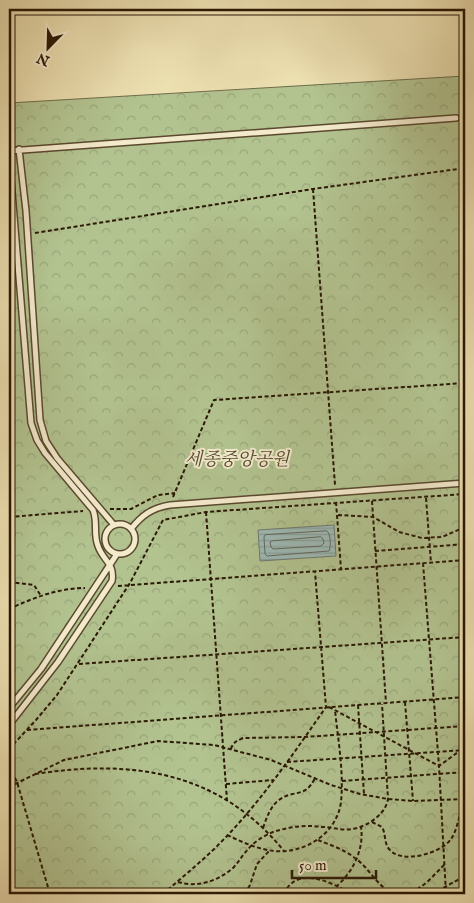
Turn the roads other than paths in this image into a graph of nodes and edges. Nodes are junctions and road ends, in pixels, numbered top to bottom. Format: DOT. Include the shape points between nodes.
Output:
graph roads {
  1 [pos="456,118"];
  2 [pos="19,149"];
  3 [pos="9,151"];
  4 [pos="9,156"];
  5 [pos="465,483"];
  6 [pos="114,524"];
  7 [pos="131,528"];
  8 [pos="117,554"];
  9 [pos="110,564"];
  10 [pos="9,708"];
  11 [pos="9,725"];
  1 -- 2 [label="lane"];
  2 -- 3 [label="lane"];
  2 -- 6 [label="lane" via="42,427 57,458"];
  4 -- 9 [label="lane" via="31,423 45,453 93,510 97,519 97,545"];
  5 -- 7 [label="lane" via="170,505 143,515"];
  6 -- 7 [label="lane" via="125,524"];
  6 -- 8 [label="lane" via="106,531 104,541 108,549"];
  7 -- 8 [label="lane" via="135,536 134,546 126,553"];
  8 -- 9 [label="lane"];
  9 -- 10 [label="lane" via="41,669"];
  9 -- 11 [label="lane" via="112,581 58,662"];
}
